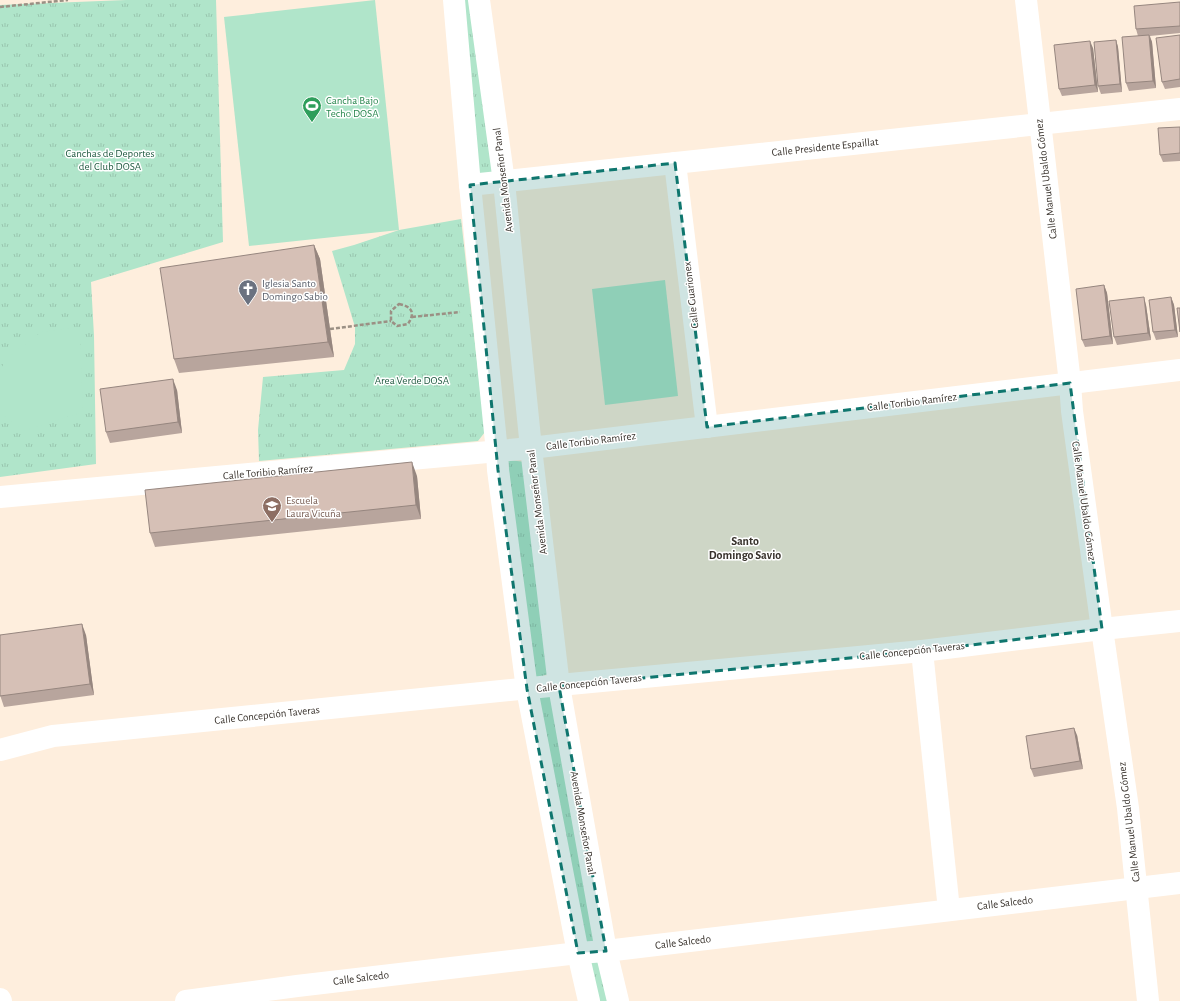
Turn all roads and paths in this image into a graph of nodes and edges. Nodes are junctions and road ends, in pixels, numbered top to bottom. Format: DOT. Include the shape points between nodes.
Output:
graph roads {
  1 [pos="68,0"];
  2 [pos="454,0"];
  3 [pos="479,0"];
  4 [pos="1026,0"];
  5 [pos="0,7"];
  6 [pos="1180,109"];
  7 [pos="1040,123"];
  8 [pos="675,163"];
  9 [pos="504,182"];
  10 [pos="470,185"];
  11 [pos="392,320"];
  12 [pos="330,329"];
  13 [pos="1180,370"];
  14 [pos="1070,383"];
  15 [pos="707,427"];
  16 [pos="531,448"];
  17 [pos="497,452"];
  18 [pos="0,497"];
  19 [pos="1180,621"];
  20 [pos="1102,628"];
  21 [pos="922,651"];
  22 [pos="559,686"];
  23 [pos="527,689"];
  24 [pos="0,750"];
  25 [pos="1180,883"];
  26 [pos="1136,887"];
  27 [pos="949,910"];
  28 [pos="606,951"];
  29 [pos="578,953"];
  30 [pos="186,1001"];
  31 [pos="589,1001"];
  32 [pos="618,1001"];
  33 [pos="1148,1001"];
  1 -- 5 [label="path"];
  2 -- 10 [label="street"];
  3 -- 9 [label="street, Avenida Monseñor Panal"];
  4 -- 7 [label="street, Calle Manuel Ubaldo Gómez"];
  6 -- 7 [label="street, Calle Presidente Espaillat"];
  7 -- 8 [label="street, Calle Presidente Espaillat"];
  7 -- 14 [label="street, Calle Manuel Ubaldo Gómez"];
  8 -- 9 [label="street, Calle Presidente Espaillat"];
  8 -- 15 [label="street, Calle Guarionex"];
  9 -- 10 [label="street, Calle Presidente Espaillat"];
  9 -- 16 [label="street, Avenida Monseñor Panal"];
  10 -- 17 [label="street"];
  11 -- 11 [label="path" via="397,326 408,324 412,311 407,306 399,304 391,311"];
  11 -- 12 [label="path"];
  13 -- 14 [label="street, Calle Toribio Ramírez"];
  14 -- 15 [label="street, Calle Toribio Ramírez"];
  14 -- 20 [label="street, Calle Manuel Ubaldo Gómez"];
  15 -- 16 [label="street, Calle Toribio Ramírez"];
  16 -- 17 [label="street, Calle Toribio Ramírez"];
  16 -- 22 [label="street, Avenida Monseñor Panal"];
  17 -- 18 [label="street, Calle Toribio Ramírez"];
  17 -- 23 [label="street"];
  19 -- 20 [label="street, Calle Concepción Taveras"];
  20 -- 21 [label="street, Calle Concepción Taveras"];
  20 -- 26 [label="street, Calle Manuel Ubaldo Gómez" via="1128,808"];
  21 -- 22 [label="street, Calle Concepción Taveras"];
  21 -- 27 [label="street"];
  22 -- 23 [label="street, Calle Concepción Taveras"];
  22 -- 28 [label="street, Avenida Monseñor Panal"];
  23 -- 24 [label="street, Calle Concepción Taveras" via="53,736"];
  23 -- 29 [label="street"];
  25 -- 26 [label="street, Calle Salcedo"];
  26 -- 27 [label="street, Calle Salcedo"];
  26 -- 33 [label="street, Calle Manuel Ubaldo Gómez"];
  27 -- 28 [label="street, Calle Salcedo"];
  28 -- 29 [label="street, Calle Salcedo"];
  28 -- 32 [label="street, Avenida Monseñor Panal"];
  29 -- 30 [label="street, Calle Salcedo"];
  29 -- 31 [label="street"];
}
